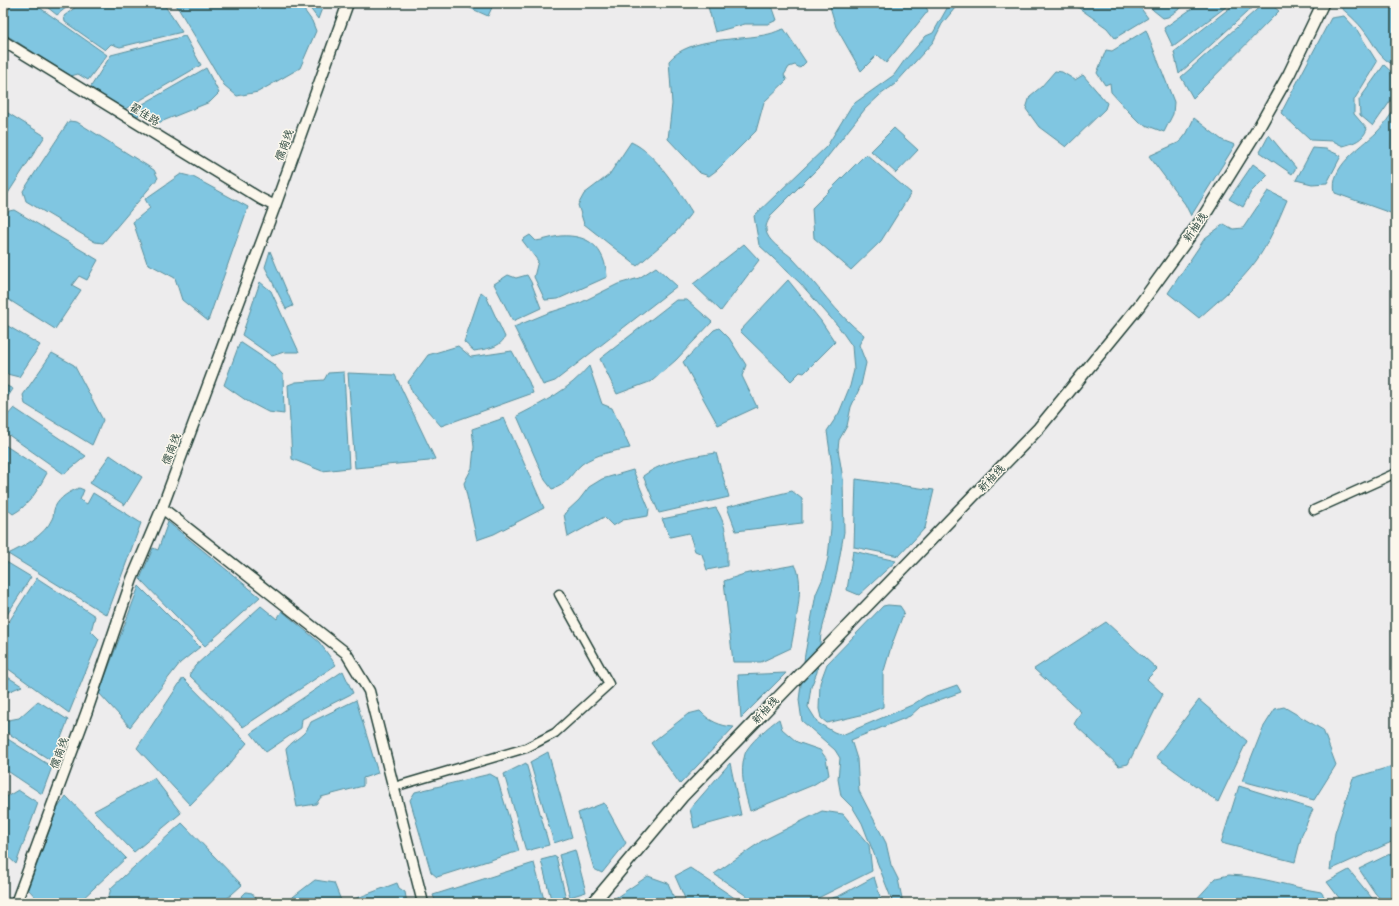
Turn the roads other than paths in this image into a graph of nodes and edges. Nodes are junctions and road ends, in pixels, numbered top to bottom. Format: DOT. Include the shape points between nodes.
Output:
graph roads {
  1 [pos="348,3"];
  2 [pos="1323,3"];
  3 [pos="3,41"];
  4 [pos="275,206"];
  5 [pos="1396,473"];
  6 [pos="162,508"];
  7 [pos="1314,510"];
  8 [pos="559,594"];
  9 [pos="394,786"];
  10 [pos="16,903"];
  11 [pos="424,903"];
  12 [pos="593,903"];
  1 -- 4 [label="street, 儒南线"];
  2 -- 12 [label="main road, 新柚线" via="1289,74 1258,129 1206,212 1140,306 1034,433 682,797"];
  3 -- 4 [label="street, 翟佳路"];
  4 -- 6 [label="street, 儒南线"];
  5 -- 7 [label="street"];
  6 -- 9 [label="street" via="346,653 369,691"];
  6 -- 10 [label="street, 儒南线" via="132,579"];
  8 -- 9 [label="street" via="609,684 555,733 526,748"];
  9 -- 11 [label="street"];
}
